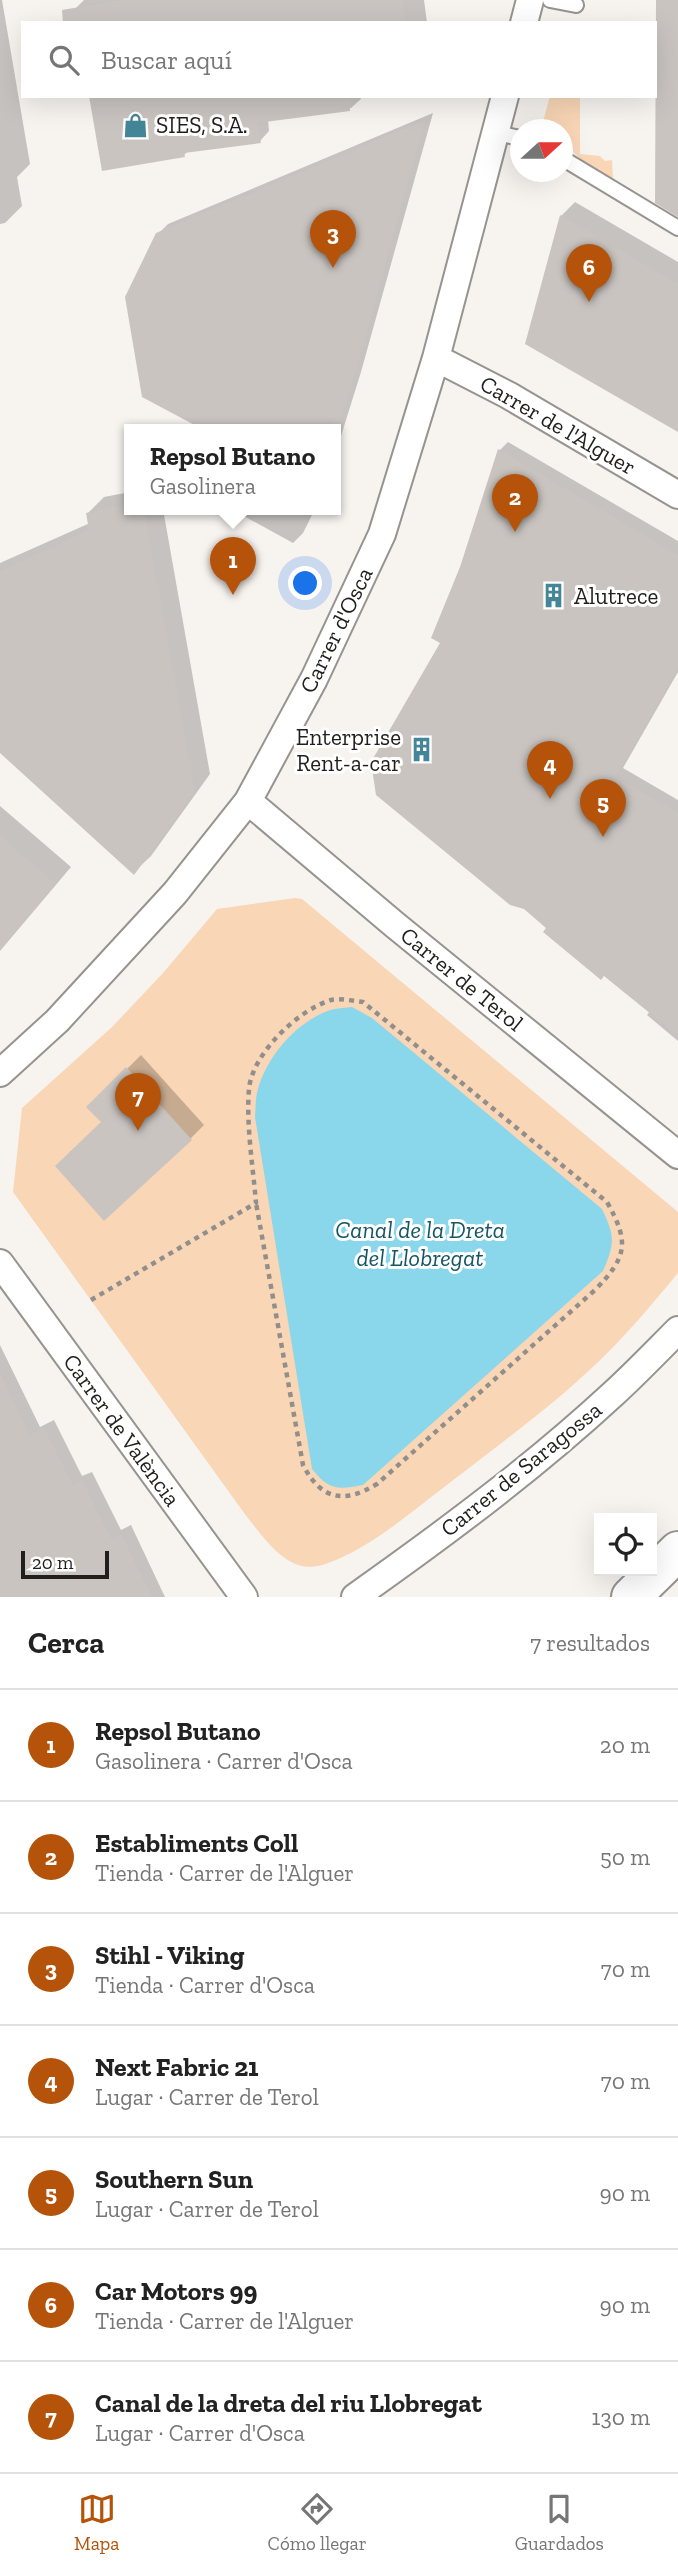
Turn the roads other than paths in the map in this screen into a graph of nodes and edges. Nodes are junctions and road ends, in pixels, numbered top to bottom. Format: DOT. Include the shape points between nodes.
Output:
graph roads {
  1 [pos="530,0"];
  2 [pos="551,0"];
  3 [pos="576,5"];
  4 [pos="525,21"];
  5 [pos="505,98"];
  6 [pos="508,135"];
  7 [pos="573,165"];
  8 [pos="678,228"];
  9 [pos="436,358"];
  10 [pos="678,495"];
  11 [pos="248,801"];
  12 [pos="0,1073"];
  13 [pos="678,1155"];
  14 [pos="0,1263"];
  15 [pos="678,1330"];
  16 [pos="678,1551"];
  17 [pos="244,1597"];
  18 [pos="355,1597"];
  19 [pos="631,1597"];
  1 -- 4 [label="street"];
  2 -- 3 [label="lane"];
  5 -- 6 [label="street, Carrer d'Osca"];
  6 -- 9 [label="street, Carrer d'Osca" via="450,301"];
  7 -- 8 [label="lane"];
  9 -- 10 [label="street, Carrer de l'Alguer"];
  9 -- 11 [label="street, Carrer d'Osca" via="382,534 314,679"];
  11 -- 12 [label="street, Carrer d'Osca" via="122,952"];
  11 -- 13 [label="street, Carrer de Terol"];
  14 -- 17 [label="street, Carrer de València"];
  15 -- 18 [label="street, Carrer de Saragossa" via="538,1458"];
  16 -- 19 [label="highway"];
}
